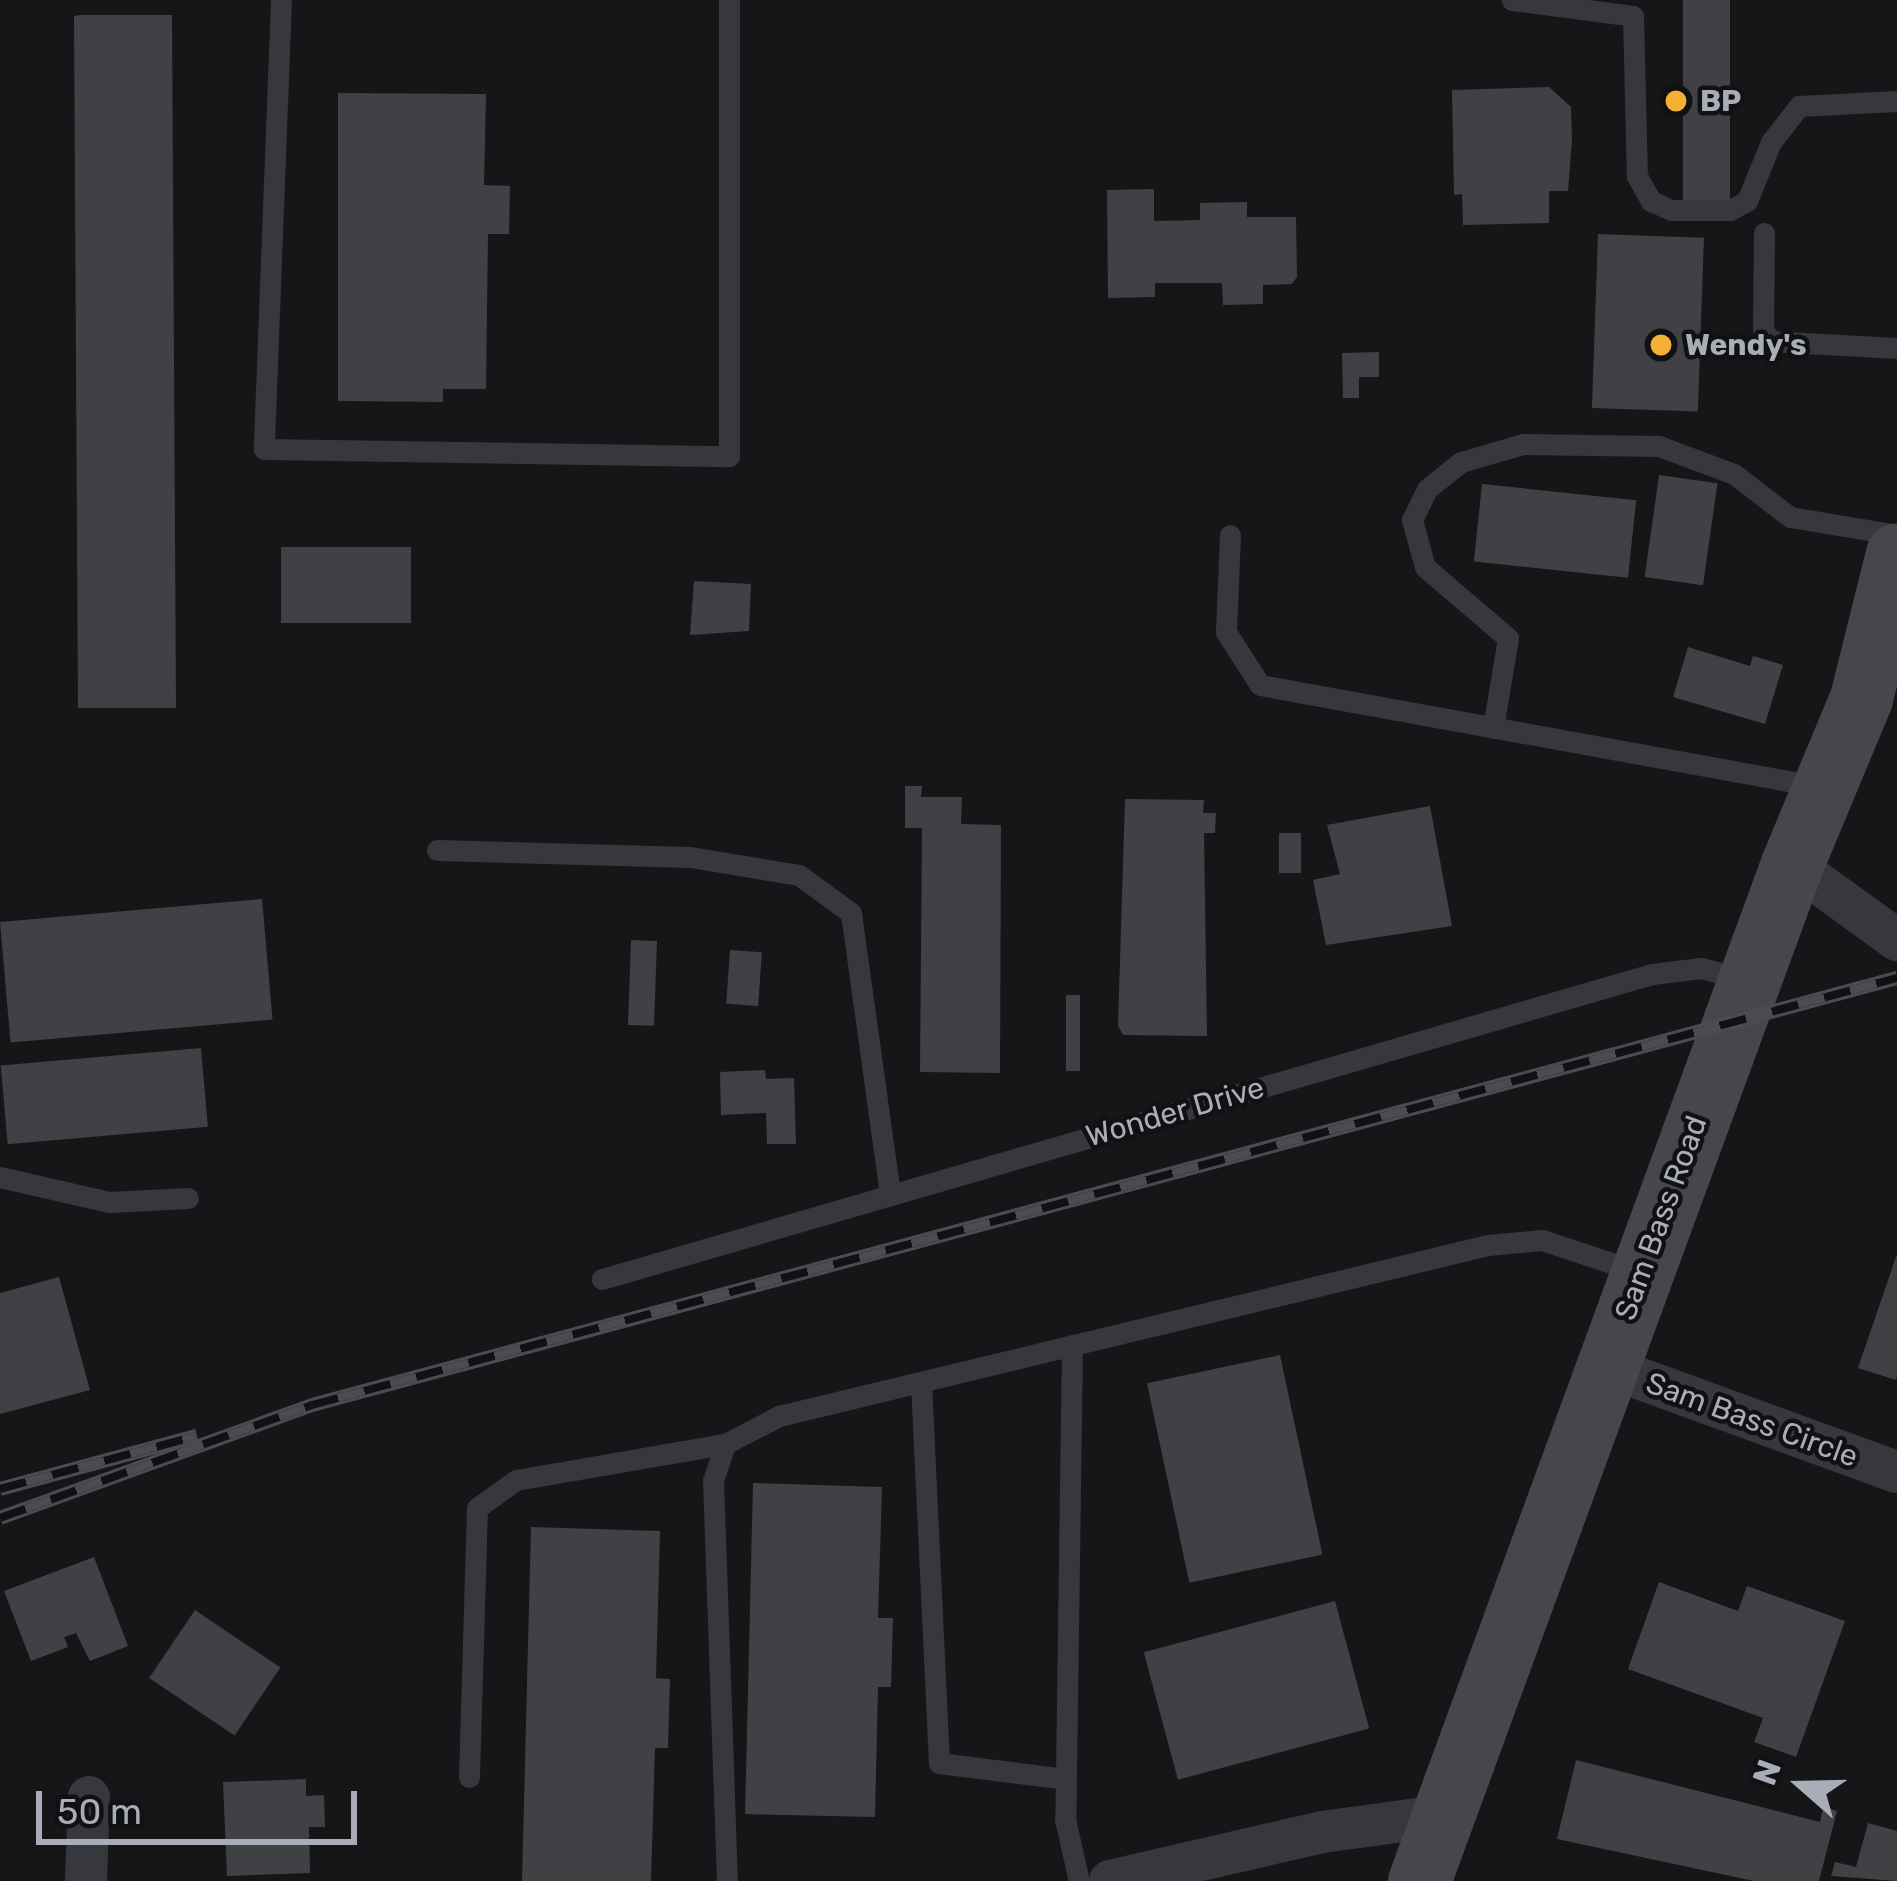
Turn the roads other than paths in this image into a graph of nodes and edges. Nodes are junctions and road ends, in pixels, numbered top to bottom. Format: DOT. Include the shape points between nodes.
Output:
graph roads {
  1 [pos="280,0"];
  2 [pos="729,0"];
  3 [pos="1512,0"];
  4 [pos="1897,101"];
  5 [pos="1764,233"];
  6 [pos="1897,348"];
  7 [pos="1230,535"];
  8 [pos="1897,536"];
  9 [pos="1897,554"];
  10 [pos="1493,728"];
  11 [pos="1825,787"];
  12 [pos="437,850"];
  13 [pos="1792,865"];
  14 [pos="1897,940"];
  15 [pos="1749,981"];
  16 [pos="0,1177"];
  17 [pos="890,1195"];
  18 [pos="188,1198"];
  19 [pos="1640,1273"];
  20 [pos="602,1279"];
  21 [pos="1072,1346"];
  22 [pos="1607,1367"];
  23 [pos="920,1382"];
  24 [pos="725,1444"];
  25 [pos="1897,1472"];
  26 [pos="469,1777"];
  27 [pos="1065,1779"];
  28 [pos="89,1796"];
  29 [pos="1441,1816"];
  30 [pos="86,1881"];
  31 [pos="727,1881"];
  32 [pos="1079,1881"];
  33 [pos="1110,1881"];
  34 [pos="1419,1881"];
  1 -- 2 [label="lane" via="264,449 729,456"];
  3 -- 4 [label="lane" via="1634,16 1637,176 1651,201 1671,210 1730,210 1747,201 1771,142 1798,106"];
  5 -- 6 [label="lane" via="1763,329 1770,341"];
  7 -- 10 [label="lane" via="1226,632 1260,685"];
  8 -- 10 [label="lane" via="1790,518 1734,474 1659,446 1523,444 1461,462 1426,489 1412,520 1425,567 1508,638"];
  9 -- 11 [label="main road, Sam Bass Road" via="1861,698"];
  10 -- 11 [label="lane"];
  11 -- 13 [label="main road, Sam Bass Road"];
  12 -- 17 [label="lane" via="690,857 799,875 851,913"];
  13 -- 14 [label="street"];
  13 -- 15 [label="main road, Sam Bass Road"];
  15 -- 17 [label="lane, Wonder Drive" via="1701,968 1652,974"];
  15 -- 19 [label="main road, Sam Bass Road"];
  16 -- 18 [label="lane" via="109,1202"];
  17 -- 20 [label="lane, Wonder Drive"];
  19 -- 21 [label="lane" via="1542,1240 1488,1245"];
  19 -- 22 [label="main road, Sam Bass Road"];
  21 -- 23 [label="lane"];
  21 -- 27 [label="lane"];
  22 -- 25 [label="street, Sam Bass Circle"];
  22 -- 29 [label="main road, Sam Bass Road"];
  23 -- 24 [label="lane" via="778,1416"];
  23 -- 27 [label="lane" via="939,1763"];
  24 -- 26 [label="lane" via="516,1480 477,1508"];
  24 -- 31 [label="lane" via="713,1481"];
  27 -- 32 [label="lane" via="1064,1819"];
  28 -- 30 [label="street"];
  29 -- 33 [label="street" via="1322,1832"];
  29 -- 34 [label="main road, Sam Bass Road"];
}
